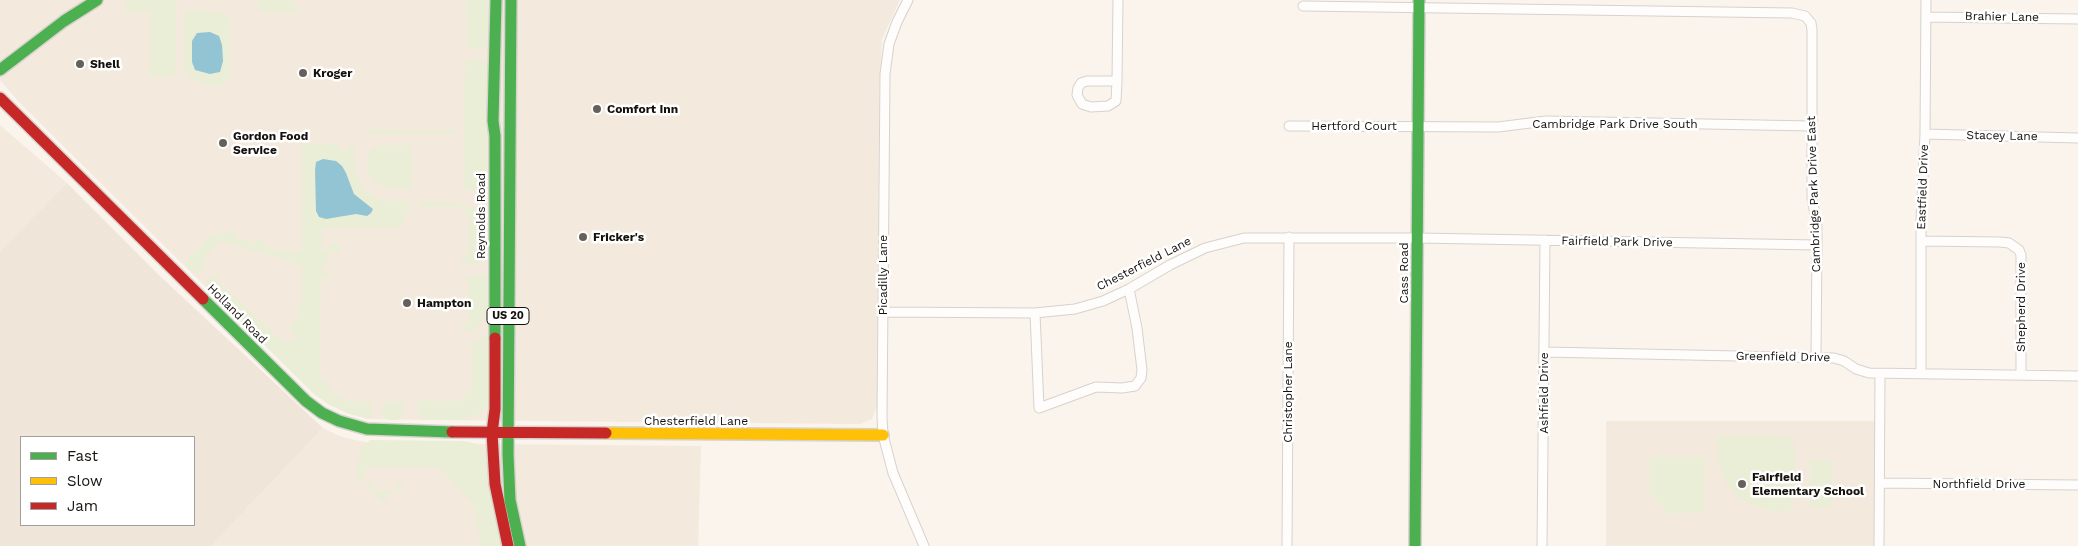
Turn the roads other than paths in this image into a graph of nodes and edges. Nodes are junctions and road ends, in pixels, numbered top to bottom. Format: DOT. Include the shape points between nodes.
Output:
graph roads {
  1 [pos="97,0"];
  2 [pos="496,0"];
  3 [pos="511,0"];
  4 [pos="908,0"];
  5 [pos="1118,0"];
  6 [pos="1926,0"];
  7 [pos="1419,3"];
  8 [pos="1303,6"];
  9 [pos="1926,16"];
  10 [pos="2078,19"];
  11 [pos="0,70"];
  12 [pos="1117,81"];
  13 [pos="0,98"];
  14 [pos="1289,126"];
  15 [pos="1418,126"];
  16 [pos="1812,126"];
  17 [pos="1925,134"];
  18 [pos="2078,138"];
  19 [pos="1289,237"];
  20 [pos="1418,238"];
  21 [pos="1545,240"];
  22 [pos="1921,241"];
  23 [pos="1817,245"];
  24 [pos="1129,289"];
  25 [pos="883,312"];
  26 [pos="1036,312"];
  27 [pos="1544,352"];
  28 [pos="1816,357"];
  29 [pos="1921,373"];
  30 [pos="1880,374"];
  31 [pos="2021,375"];
  32 [pos="2078,376"];
  33 [pos="492,433"];
  34 [pos="509,433"];
  35 [pos="883,435"];
  36 [pos="1880,483"];
  37 [pos="2078,485"];
  38 [pos="508,546"];
  39 [pos="520,546"];
  40 [pos="924,546"];
  41 [pos="1288,546"];
  42 [pos="1415,546"];
  43 [pos="1542,546"];
  44 [pos="1880,546"];
  1 -- 11 [label="street"];
  2 -- 33 [label="street, Reynolds Road / US 20" via="493,112 495,390"];
  3 -- 34 [label="street, US 20"];
  4 -- 25 [label="street, Picadilly Lane" via="889,44 885,74"];
  5 -- 12 [label="street"];
  6 -- 9 [label="street, Eastfield Drive"];
  7 -- 8 [label="street"];
  7 -- 15 [label="street, Cass Road"];
  7 -- 16 [label="street, Cambridge Park Drive East" via="1792,13 1805,16 1812,30"];
  9 -- 10 [label="street, Brahier Lane"];
  9 -- 17 [label="street, Eastfield Drive"];
  12 -- 12 [label="street" via="1081,83 1077,95 1082,104 1108,106 1116,101"];
  13 -- 33 [label="street, Holland Road" via="306,402 322,413 367,429"];
  14 -- 15 [label="street, Hertford Court"];
  15 -- 16 [label="street, Cambridge Park Drive South" via="1498,128 1546,122"];
  15 -- 20 [label="street, Cass Road"];
  16 -- 23 [label="street, Cambridge Park Drive East" via="1812,198"];
  17 -- 18 [label="street, Stacey Lane"];
  17 -- 22 [label="street, Eastfield Drive"];
  19 -- 20 [label="street, Chesterfield Lane"];
  19 -- 24 [label="street, Chesterfield Lane" via="1244,238 1214,245 1190,254"];
  19 -- 41 [label="street, Christopher Lane"];
  20 -- 21 [label="street, Fairfield Park Drive"];
  20 -- 42 [label="street, Cass Road"];
  21 -- 23 [label="street, Fairfield Park Drive"];
  21 -- 27 [label="street, Ashfield Drive"];
  22 -- 29 [label="street, Eastfield Drive"];
  22 -- 31 [label="street, Shepherd Drive" via="2000,242 2009,243 2019,250"];
  23 -- 28 [label="street, Cambridge Park Drive East"];
  24 -- 26 [label="street, Chesterfield Lane" via="1088,306"];
  24 -- 26 [label="street" via="1142,378 1135,386 1096,387 1039,408"];
  25 -- 26 [label="street, Chesterfield Lane"];
  25 -- 35 [label="street, Picadilly Lane"];
  27 -- 28 [label="street, Greenfield Drive"];
  27 -- 43 [label="street, Ashfield Drive"];
  28 -- 30 [label="street, Greenfield Drive" via="1834,358 1863,372"];
  29 -- 30 [label="street, Greenfield Drive"];
  29 -- 31 [label="street, Greenfield Drive"];
  30 -- 36 [label="street"];
  31 -- 32 [label="street, Greenfield Drive"];
  33 -- 34 [label="street, Holland Road"];
  33 -- 38 [label="street, US 20" via="495,484"];
  34 -- 35 [label="street, Chesterfield Lane"];
  34 -- 39 [label="street, US 20" via="510,500"];
  35 -- 40 [label="street, Picadilly Lane" via="893,473"];
  36 -- 37 [label="street, Northfield Drive"];
  36 -- 44 [label="street"];
}
